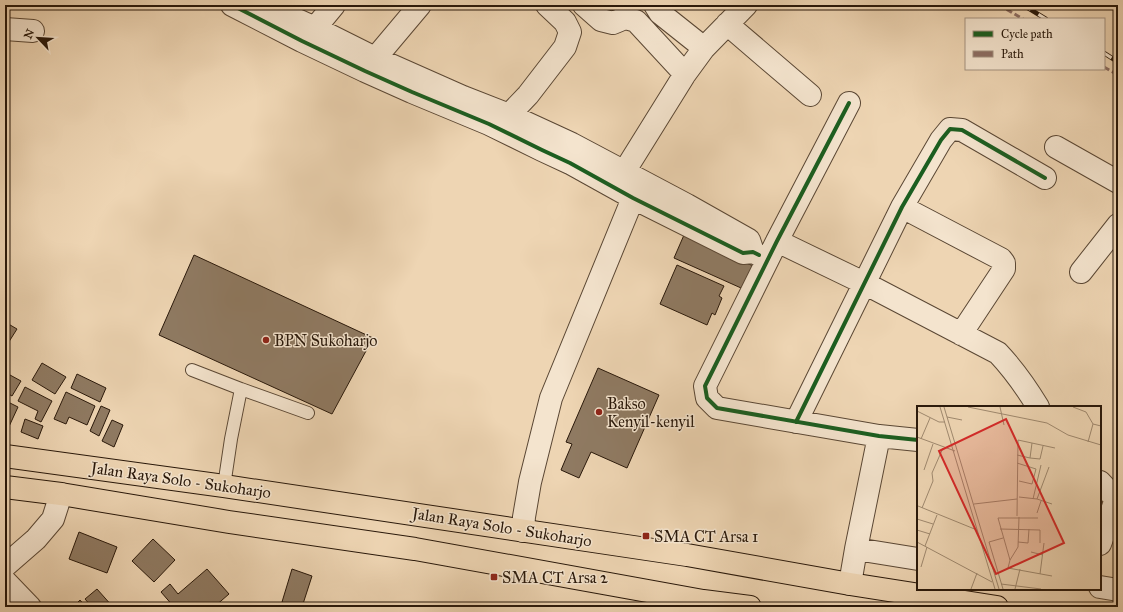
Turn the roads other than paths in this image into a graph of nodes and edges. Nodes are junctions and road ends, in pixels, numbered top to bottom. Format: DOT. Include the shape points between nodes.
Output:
graph roads {
  1 [pos="232,5"];
  2 [pos="264,5"];
  3 [pos="334,5"];
  4 [pos="420,5"];
  5 [pos="547,5"];
  6 [pos="584,5"];
  7 [pos="655,5"];
  8 [pos="746,5"];
  9 [pos="727,24"];
  10 [pos="5,29"];
  11 [pos="33,31"];
  12 [pos="309,34"];
  13 [pos="704,48"];
  14 [pos="370,64"];
  15 [pos="685,74"];
  16 [pos="810,95"];
  17 [pos="849,103"];
  18 [pos="509,115"];
  19 [pos="1056,147"];
  20 [pos="624,172"];
  21 [pos="1045,178"];
  22 [pos="1118,182"];
  23 [pos="633,198"];
  24 [pos="902,207"];
  25 [pos="1118,225"];
  26 [pos="777,241"];
  27 [pos="1081,272"];
  28 [pos="864,283"];
  29 [pos="961,334"];
  30 [pos="192,370"];
  31 [pos="241,389"];
  32 [pos="1037,406"];
  33 [pos="308,414"];
  34 [pos="796,422"];
  35 [pos="879,436"];
  36 [pos="917,440"];
  37 [pos="5,456"];
  38 [pos="226,478"];
  39 [pos="1101,483"];
  40 [pos="5,487"];
  41 [pos="1117,498"];
  42 [pos="58,506"];
  43 [pos="524,524"];
  44 [pos="1101,541"];
  45 [pos="856,549"];
  46 [pos="917,559"];
  47 [pos="5,566"];
  48 [pos="5,581"];
  49 [pos="850,584"];
  50 [pos="1101,587"];
  51 [pos="1118,590"];
  52 [pos="717,604"];
  53 [pos="30,607"];
  54 [pos="750,607"];
  55 [pos="997,607"];
  1 -- 12 [label="street"];
  2 -- 12 [label="street"];
  3 -- 12 [label="street"];
  4 -- 14 [label="street"];
  5 -- 18 [label="street" via="565,22 570,32 565,47"];
  6 -- 15 [label="street" via="601,20 613,23 625,18 636,21"];
  7 -- 13 [label="street" via="660,13"];
  8 -- 9 [label="street"];
  9 -- 13 [label="street"];
  9 -- 16 [label="street"];
  10 -- 11 [label="street"];
  12 -- 14 [label="street"];
  13 -- 15 [label="street"];
  14 -- 18 [label="street"];
  14 -- 23 [label="street" via="419,95 514,136"];
  15 -- 20 [label="street"];
  17 -- 26 [label="street"];
  18 -- 20 [label="street"];
  19 -- 22 [label="street"];
  20 -- 23 [label="street" via="749,240 756,254 743,253"];
  21 -- 24 [label="street" via="962,130 950,129"];
  23 -- 43 [label="street" via="552,398 530,482"];
  24 -- 28 [label="street"];
  24 -- 29 [label="street" via="1001,259 1004,263 1004,269"];
  25 -- 27 [label="street"];
  26 -- 28 [label="street"];
  26 -- 34 [label="street" via="705,386 707,398 717,408"];
  28 -- 29 [label="street"];
  28 -- 34 [label="street"];
  29 -- 32 [label="street" via="998,353 1011,366"];
  30 -- 31 [label="lane"];
  31 -- 33 [label="lane"];
  31 -- 38 [label="lane"];
  34 -- 35 [label="street"];
  35 -- 36 [label="street"];
  35 -- 45 [label="street"];
  37 -- 38 [label="main road, Jalan Raya Solo - Sukoharjo"];
  38 -- 43 [label="main road, Jalan Raya Solo - Sukoharjo"];
  39 -- 41 [label="street"];
  40 -- 42 [label="main road, Jalan Raya Solo - Sukoharjo"];
  41 -- 44 [label="street"];
  42 -- 47 [label="street" via="36,539"];
  42 -- 52 [label="main road, Jalan Raya Solo - Sukoharjo" via="229,522 415,549"];
  43 -- 49 [label="main road, Jalan Raya Solo - Sukoharjo"];
  45 -- 46 [label="street"];
  45 -- 49 [label="street"];
  48 -- 53 [label="street"];
  49 -- 55 [label="main road, Jalan Raya Solo - Sukoharjo"];
  50 -- 51 [label="street"];
  52 -- 54 [label="main road, Jalan Raya Solo - Sukoharjo"];
}
